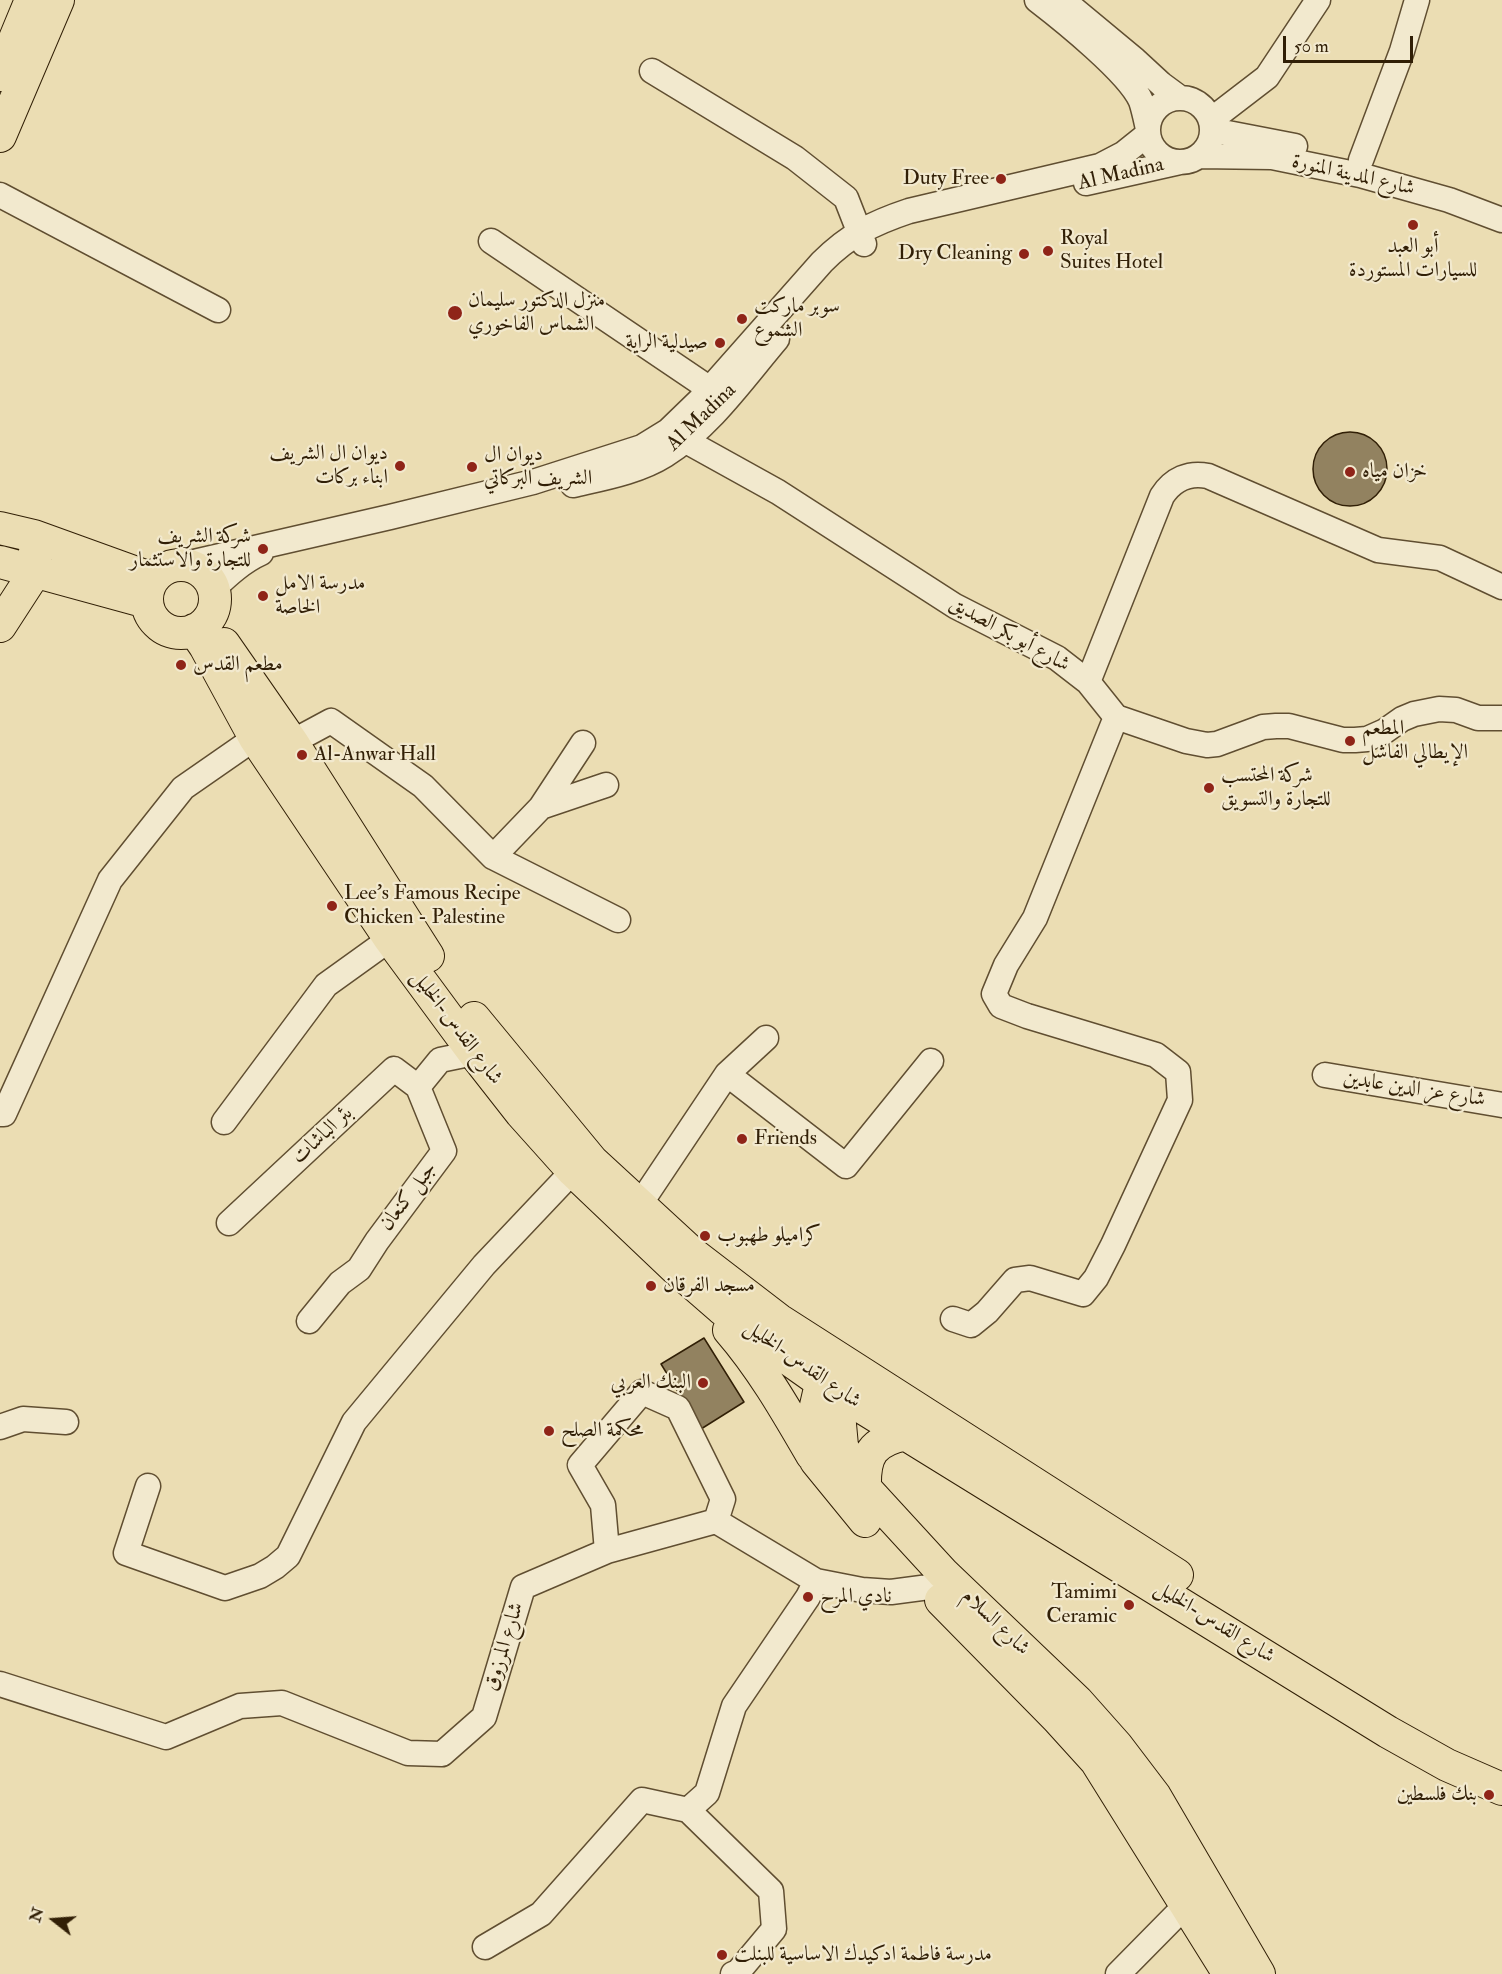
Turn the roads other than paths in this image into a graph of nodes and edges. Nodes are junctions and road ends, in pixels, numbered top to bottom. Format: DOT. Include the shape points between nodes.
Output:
graph roads {
  1 [pos="31,0"];
  2 [pos="58,0"];
  3 [pos="1037,0"];
  4 [pos="1063,0"];
  5 [pos="1318,0"];
  6 [pos="1417,0"];
  7 [pos="9,28"];
  8 [pos="652,71"];
  9 [pos="0,75"];
  10 [pos="1180,98"];
  11 [pos="1211,125"];
  12 [pos="1148,131"];
  13 [pos="0,136"];
  14 [pos="1190,159"];
  15 [pos="1362,160"];
  16 [pos="0,195"];
  17 [pos="1502,206"];
  18 [pos="1502,220"];
  19 [pos="862,239"];
  20 [pos="491,241"];
  21 [pos="218,310"];
  22 [pos="710,389"];
  23 [pos="675,436"];
  24 [pos="0,528"];
  25 [pos="34,536"];
  26 [pos="306,536"];
  27 [pos="181,565"];
  28 [pos="12,572"];
  29 [pos="1502,587"];
  30 [pos="150,590"];
  31 [pos="205,612"];
  32 [pos="0,626"];
  33 [pos="1088,682"];
  34 [pos="1116,717"];
  35 [pos="1502,718"];
  36 [pos="255,738"];
  37 [pos="292,742"];
  38 [pos="584,743"];
  39 [pos="606,785"];
  40 [pos="541,807"];
  41 [pos="493,857"];
  42 [pos="618,920"];
  43 [pos="390,939"];
  44 [pos="766,1038"];
  45 [pos="474,1053"];
  46 [pos="931,1061"];
  47 [pos="727,1074"];
  48 [pos="1325,1076"];
  49 [pos="417,1087"];
  50 [pos="1502,1105"];
  51 [pos="0,1114"];
  52 [pos="224,1122"];
  53 [pos="573,1171"];
  54 [pos="640,1204"];
  55 [pos="229,1223"];
  56 [pos="675,1268"];
  57 [pos="953,1319"];
  58 [pos="309,1321"];
  59 [pos="829,1375"];
  60 [pos="66,1422"];
  61 [pos="0,1427"];
  62 [pos="906,1434"];
  63 [pos="816,1461"];
  64 [pos="148,1486"];
  65 [pos="865,1488"];
  66 [pos="716,1521"];
  67 [pos="607,1551"];
  68 [pos="936,1580"];
  69 [pos="816,1581"];
  70 [pos="0,1684"];
  71 [pos="1502,1769"];
  72 [pos="1502,1789"];
  73 [pos="688,1810"];
  74 [pos="1186,1905"];
  75 [pos="485,1947"];
  76 [pos="733,1974"];
  77 [pos="1118,1974"];
  78 [pos="1229,1974"];
  79 [pos="1259,1974"];
  1 -- 7 [label="main road"];
  2 -- 13 [label="main road"];
  3 -- 12 [label="street" via="1123,76 1140,100"];
  4 -- 10 [label="street"];
  5 -- 11 [label="street" via="1267,77"];
  6 -- 15 [label="street"];
  7 -- 9 [label="main road"];
  8 -- 19 [label="street" via="803,165 846,198"];
  10 -- 11 [label="street" via="1199,104"];
  10 -- 12 [label="street, Al Madina" via="1170,99 1154,111"];
  11 -- 14 [label="street" via="1206,148"];
  11 -- 15 [label="street, شارع المدينة المنورة"];
  12 -- 14 [label="street, Al Madina" via="1154,149 1162,156 1171,160"];
  12 -- 19 [label="street, Al Madina" via="1124,154 1100,166 909,211 884,219"];
  14 -- 18 [label="street, شارع المدينة المنورة" via="1272,157 1449,200"];
  14 -- 19 [label="street, Al Madina"];
  15 -- 17 [label="street, شارع المدينة المنورة"];
  16 -- 21 [label="street"];
  19 -- 22 [label="street, Al Madina" via="839,245"];
  19 -- 23 [label="street, Al Madina" via="717,408"];
  20 -- 22 [label="street"];
  22 -- 23 [label="street, Al Madina"];
  23 -- 26 [label="street, Al Madina" via="665,455 641,467 602,478 511,500 390,517"];
  23 -- 33 [label="street, شارع أبو بكر الصديق" via="778,492 955,606 1057,658"];
  24 -- 25 [label="main road"];
  25 -- 28 [label="main road"];
  25 -- 30 [label="main road"];
  26 -- 27 [label="street"];
  26 -- 31 [label="street" via="254,556 230,572"];
  27 -- 30 [label="main road" via="161,571"];
  27 -- 31 [label="main road" via="201,572 208,580"];
  28 -- 30 [label="main road"];
  28 -- 32 [label="main road"];
  29 -- 33 [label="street" via="1440,558 1378,550 1208,476 1188,475 1162,496"];
  30 -- 31 [label="main road" via="150,612 163,628 184,633"];
  31 -- 36 [label="main road, شارع القدس-الخليل" via="205,646"];
  31 -- 37 [label="main road, شارع القدس-الخليل"];
  33 -- 34 [label="street, شارع أبو بكر الصديق"];
  34 -- 35 [label="street" via="1207,745 1276,726 1355,741 1385,731 1414,714 1439,709 1478,718"];
  34 -- 57 [label="street" via="1035,918 1006,964 994,994 1001,1006 1027,1016 1156,1055 1178,1072 1180,1100 1113,1245 1083,1294 1030,1278 1015,1281 971,1325"];
  36 -- 43 [label="main road, شارع القدس-الخليل"];
  36 -- 51 [label="street" via="183,788 110,880 4,1114"];
  37 -- 41 [label="street" via="331,721 423,786"];
  37 -- 54 [label="main road, شارع القدس-الخليل" via="419,944 486,1033 592,1161"];
  38 -- 40 [label="street"];
  39 -- 40 [label="street"];
  40 -- 41 [label="street"];
  41 -- 42 [label="street"];
  43 -- 45 [label="main road, شارع القدس-الخليل"];
  43 -- 52 [label="street" via="326,985"];
  44 -- 47 [label="street"];
  45 -- 49 [label="street" via="440,1060"];
  45 -- 53 [label="main road, شارع القدس-الخليل"];
  46 -- 47 [label="street" via="846,1166"];
  47 -- 54 [label="street"];
  48 -- 50 [label="street, شارع عز الدين عابدين"];
  49 -- 55 [label="street, بئر الباشات" via="394,1069"];
  49 -- 58 [label="street, جبل كنعان" via="444,1151 359,1269 340,1283"];
  53 -- 56 [label="main road, شارع القدس-الخليل"];
  53 -- 64 [label="street" via="484,1265 354,1422 288,1556 275,1567 225,1588 126,1553"];
  54 -- 59 [label="main road, شارع القدس-الخليل" via="693,1254 779,1320"];
  56 -- 59 [label="main road, شارع القدس-الخليل" via="729,1314"];
  56 -- 63 [label="main road, شارع السلام" via="747,1350"];
  59 -- 62 [label="main road, شارع القدس-الخليل"];
  59 -- 63 [label="main road" via="815,1410 812,1438"];
  59 -- 65 [label="main road, شارع السلام" via="842,1446"];
  59 -- 71 [label="main road, شارع القدس-الخليل" via="1332,1672 1406,1721"];
  60 -- 61 [label="street" via="23,1419"];
  62 -- 65 [label="main road" via="891,1437 871,1454 865,1469"];
  62 -- 72 [label="main road, شارع القدس-الخليل" via="1388,1732 1447,1765"];
  63 -- 68 [label="main road, شارع السلام" via="872,1530"];
  65 -- 68 [label="main road, شارع السلام"];
  66 -- 67 [label="street, شارع المرزوق"];
  66 -- 67 [label="street" via="723,1499 678,1408 642,1392 580,1465 603,1505"];
  66 -- 69 [label="street"];
  67 -- 70 [label="street, شارع المرزوق" via="523,1587 484,1717 442,1754 408,1753 282,1703 240,1706 166,1737"];
  68 -- 69 [label="street" via="891,1592"];
  68 -- 74 [label="main road, شارع السلام" via="1096,1761"];
  68 -- 79 [label="main road, شارع السلام" via="1077,1701 1117,1746 1155,1796"];
  69 -- 73 [label="street" via="734,1706 707,1793"];
  73 -- 75 [label="street" via="642,1800 541,1914"];
  73 -- 76 [label="street" via="771,1891 774,1929"];
  74 -- 77 [label="street"];
  74 -- 78 [label="main road, شارع السلام"];
}
